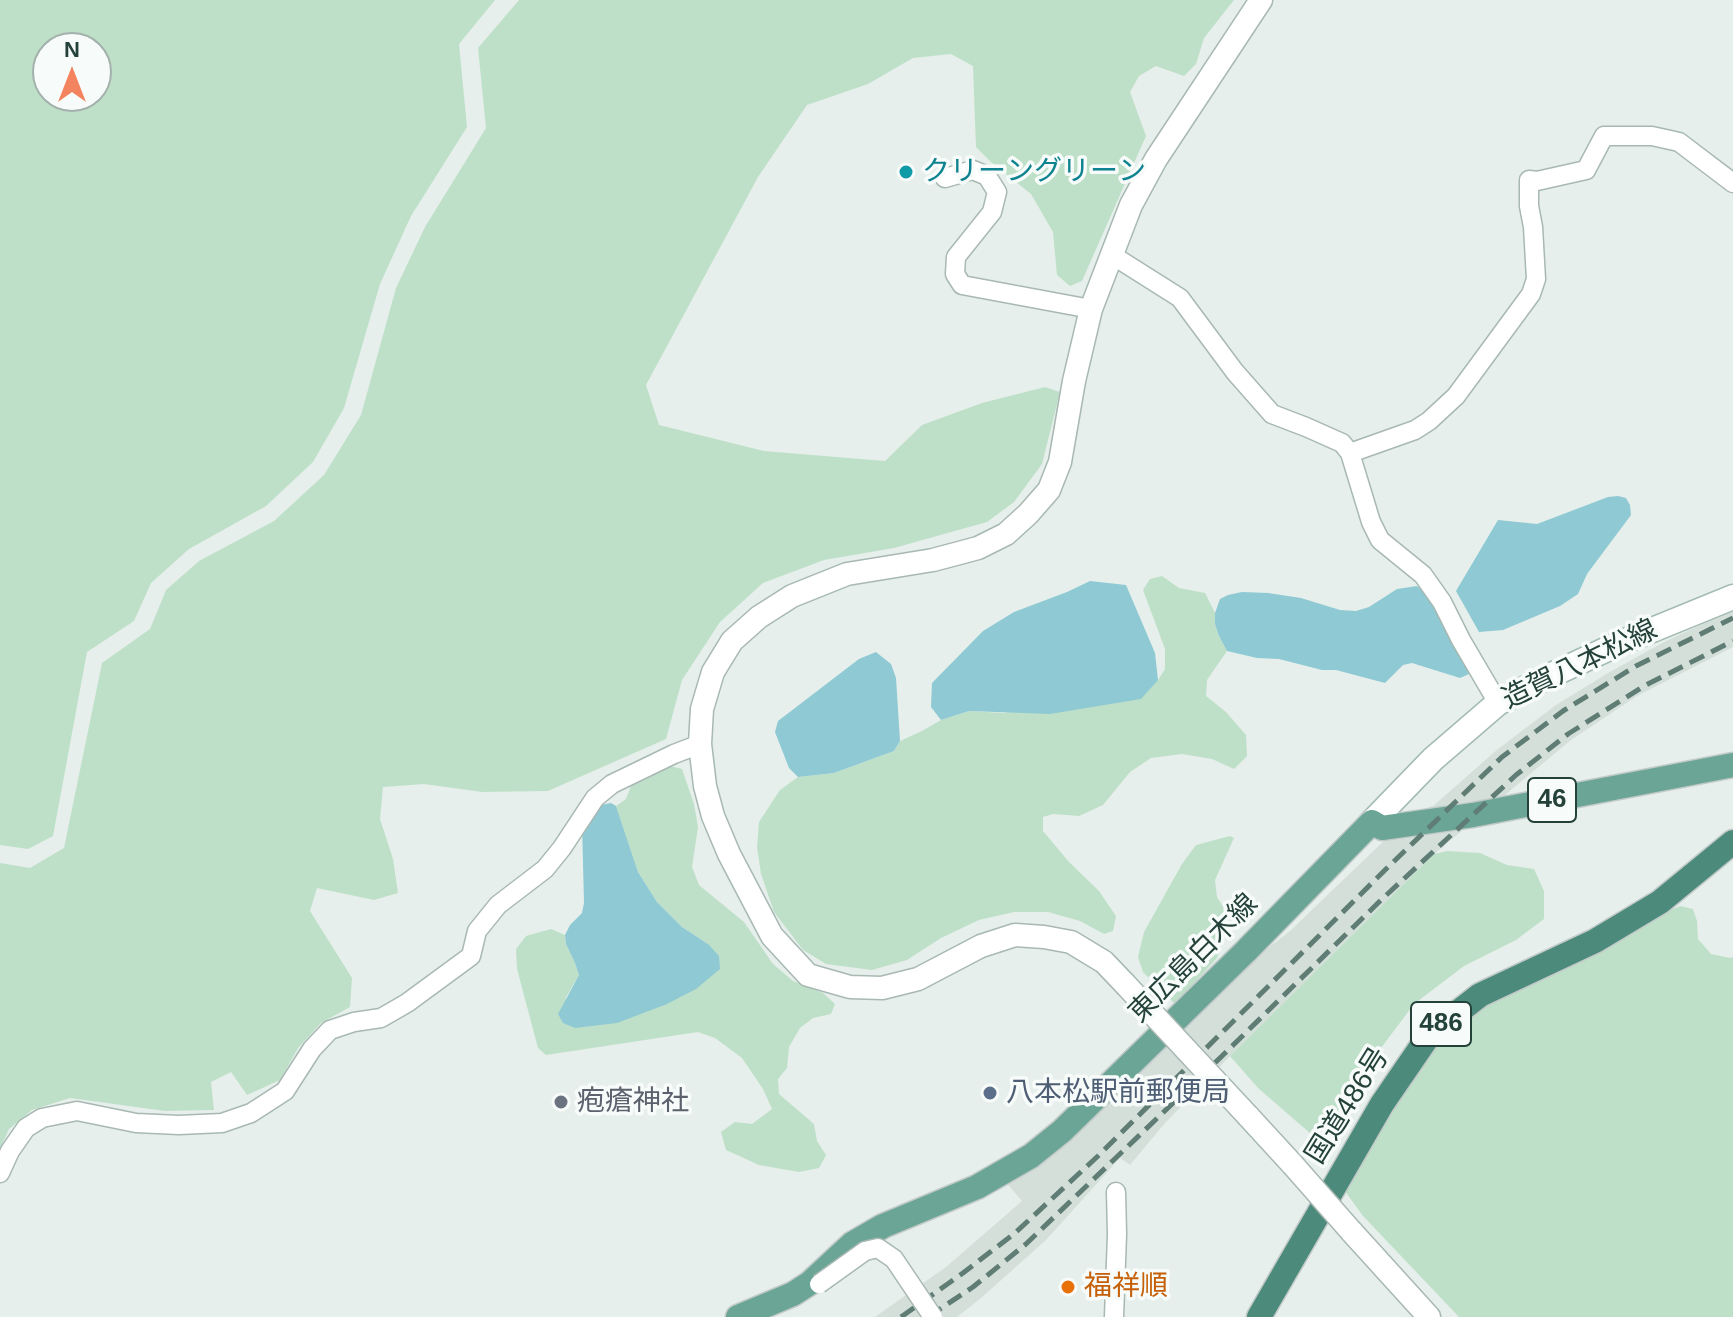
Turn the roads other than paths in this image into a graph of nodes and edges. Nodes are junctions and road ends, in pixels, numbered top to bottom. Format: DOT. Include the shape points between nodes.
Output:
graph roads {
  1 [pos="1261,0"];
  2 [pos="945,178"];
  3 [pos="1732,180"];
  4 [pos="1112,255"];
  5 [pos="1091,309"];
  6 [pos="1350,453"];
  7 [pos="1733,597"];
  8 [pos="1498,703"];
  9 [pos="700,744"];
  10 [pos="1733,765"];
  11 [pos="1372,822"];
  12 [pos="1733,842"];
  13 [pos="0,1173"];
  14 [pos="1116,1192"];
  15 [pos="815,1283"];
  16 [pos="738,1317"];
  17 [pos="933,1317"];
  18 [pos="1114,1317"];
  19 [pos="1259,1317"];
  20 [pos="1429,1317"];
  1 -- 4 [label="street" via="1156,159"];
  2 -- 5 [label="street" via="973,170 987,176 997,192 992,212 956,257 955,274 962,285"];
  3 -- 6 [label="street" via="1679,142 1604,136 1586,170 1529,180 1536,279 1531,294 1456,396 1429,421"];
  4 -- 5 [label="street"];
  4 -- 6 [label="street" via="1180,298 1272,414 1332,438"];
  5 -- 9 [label="street" via="1060,462 1049,490 1028,514 1006,534 978,548 847,574 792,596 759,617 732,641 713,672 702,709"];
  6 -- 8 [label="street" via="1380,540 1423,575"];
  7 -- 8 [label="main road, 造賀八本松線" via="1618,644"];
  8 -- 11 [label="main road, 造賀八本松線"];
  9 -- 13 [label="street" via="612,784 595,798 545,869 498,905 477,931 471,956 381,1018 330,1030 285,1091 251,1113 222,1123 179,1125 77,1111 42,1118 26,1128"];
  9 -- 20 [label="street, bridge" via="705,786 729,854 772,936 808,975 850,987 882,988 918,979 981,946 1015,935 1071,942 1104,962"];
  10 -- 11 [label="main road, 46" via="1473,815 1382,828"];
  11 -- 15 [label="main road, 東広島白木線" via="1062,1131 977,1187 852,1244"];
  12 -- 19 [label="highway, 国道486号 / 486" via="1660,902 1595,941 1480,995 1430,1034 1382,1104"];
  14 -- 18 [label="street"];
  15 -- 16 [label="main road, 東広島白木線"];
  15 -- 17 [label="street, bridge" via="878,1248 894,1259"];
}
